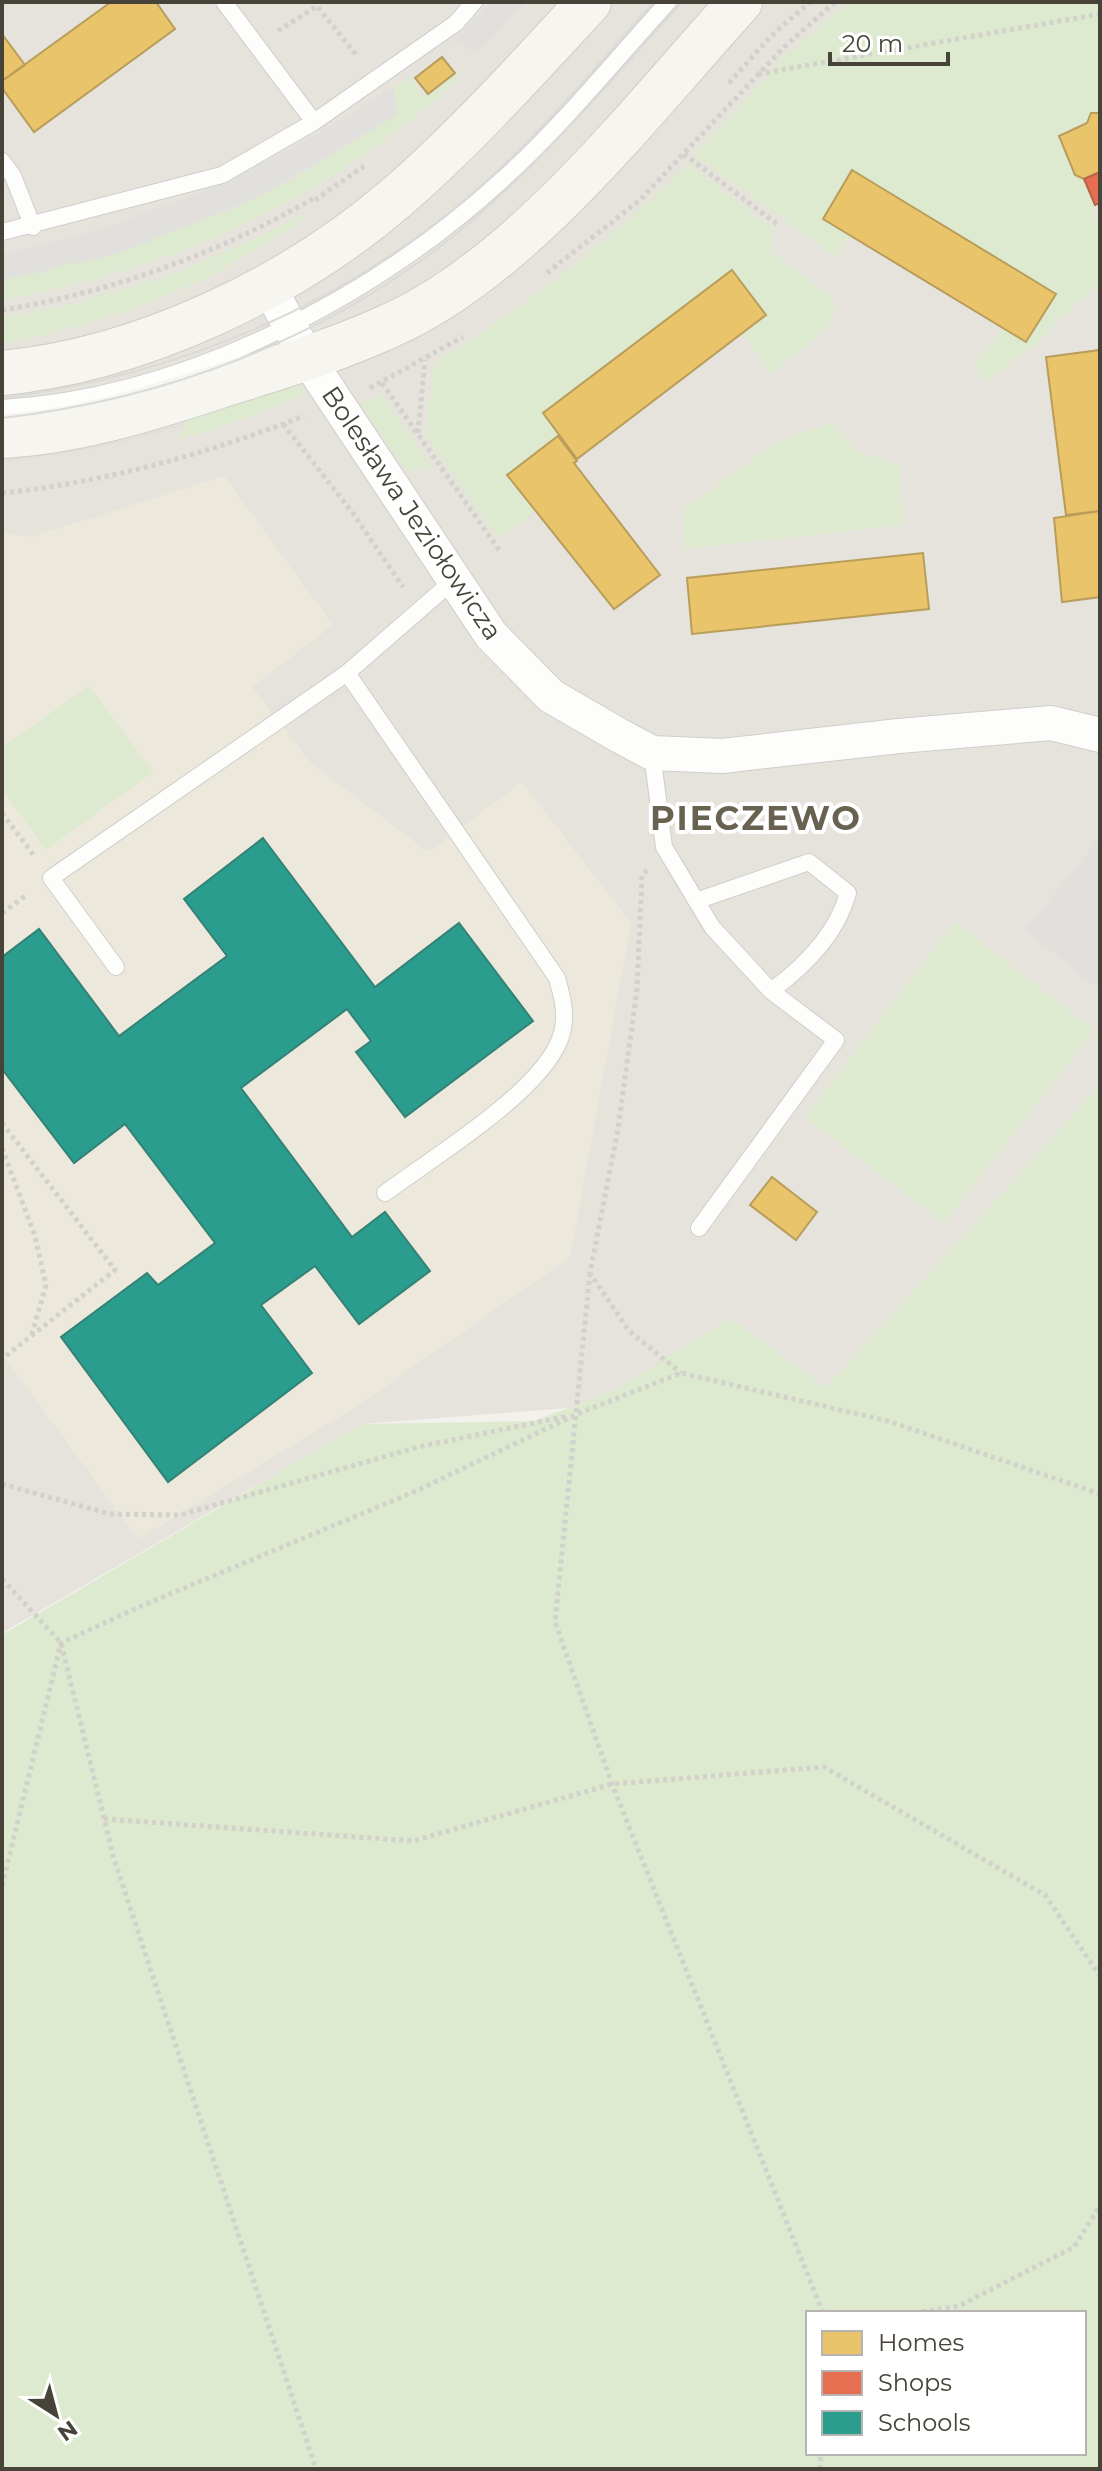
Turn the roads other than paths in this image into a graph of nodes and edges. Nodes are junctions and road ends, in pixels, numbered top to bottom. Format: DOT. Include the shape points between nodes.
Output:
graph roads {
  1 [pos="224,2"];
  2 [pos="474,2"];
  3 [pos="589,2"];
  4 [pos="668,2"];
  5 [pos="740,2"];
  6 [pos="314,122"];
  7 [pos="2,161"];
  8 [pos="33,227"];
  9 [pos="2,232"];
  10 [pos="268,285"];
  11 [pos="298,342"];
  12 [pos="2,373"];
  13 [pos="2,408"];
  14 [pos="2,436"];
  15 [pos="455,579"];
  16 [pos="347,673"];
  17 [pos="1100,735"];
  18 [pos="652,753"];
  19 [pos="696,901"];
  20 [pos="116,967"];
  21 [pos="771,991"];
  22 [pos="385,1193"];
  23 [pos="699,1228"];
  1 -- 6 [label="lane"];
  2 -- 6 [label="lane" via="456,23"];
  3 -- 10 [label="street" via="487,112 396,199"];
  4 -- 11 [label="lane" via="505,178"];
  5 -- 11 [label="street" via="546,213 492,261 402,320"];
  6 -- 8 [label="lane" via="222,175"];
  7 -- 8 [label="lane"];
  8 -- 9 [label="lane"];
  10 -- 11 [label="street, Bolesława Jeziołowicza"];
  10 -- 12 [label="street" via="224,308 105,354"];
  11 -- 13 [label="lane" via="119,388"];
  11 -- 14 [label="street" via="145,411"];
  11 -- 15 [label="street, Bolesława Jeziołowicza"];
  15 -- 16 [label="lane"];
  15 -- 18 [label="street, Bolesława Jeziołowicza" via="491,635 551,696"];
  16 -- 20 [label="lane" via="51,878"];
  16 -- 22 [label="lane" via="557,978 565,1006 560,1039 518,1094"];
  17 -- 18 [label="street, Bolesława Jeziołowicza" via="1051,723 722,756"];
  18 -- 19 [label="lane" via="664,847"];
  19 -- 21 [label="lane" via="712,927"];
  19 -- 21 [label="lane" via="809,862 848,893 840,921 794,975"];
  21 -- 23 [label="lane" via="836,1040"];
}
